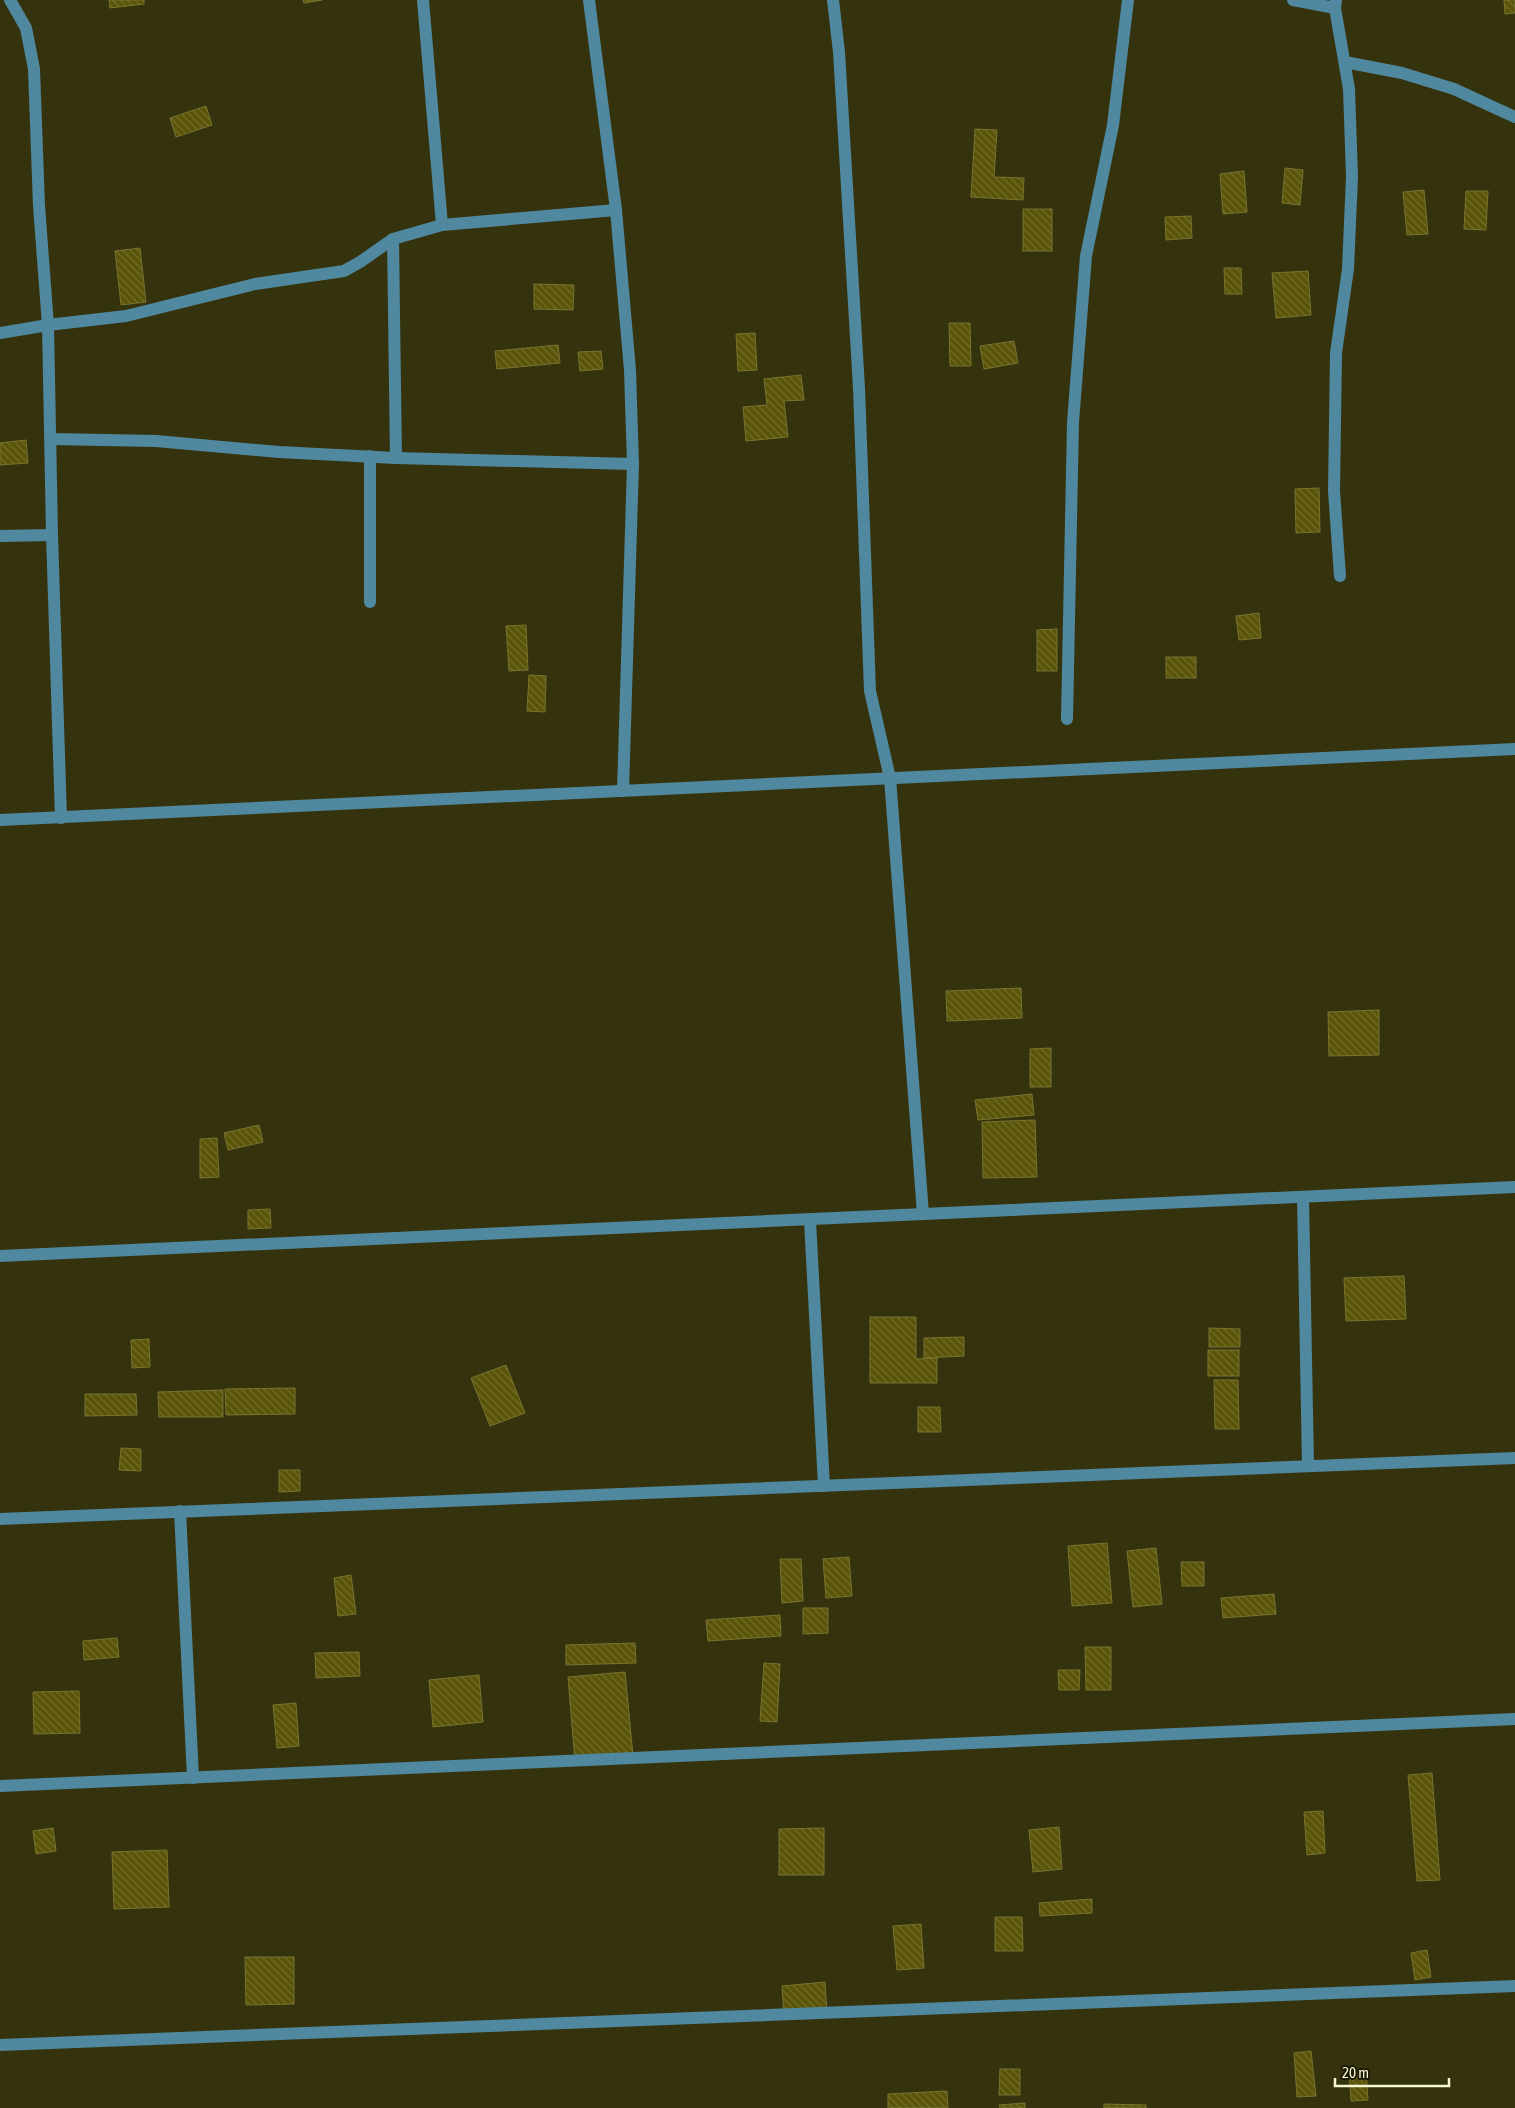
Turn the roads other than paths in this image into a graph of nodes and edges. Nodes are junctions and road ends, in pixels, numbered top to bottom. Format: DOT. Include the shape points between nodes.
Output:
graph roads {
  1 [pos="10,0"];
  2 [pos="423,0"];
  3 [pos="589,0"];
  4 [pos="833,0"];
  5 [pos="1128,0"];
  6 [pos="1293,0"];
  7 [pos="1336,4"];
  8 [pos="1345,62"];
  9 [pos="1515,117"];
  10 [pos="616,210"];
  11 [pos="442,225"];
  12 [pos="393,239"];
  13 [pos="48,325"];
  14 [pos="0,333"];
  15 [pos="51,439"];
  16 [pos="370,456"];
  17 [pos="396,458"];
  18 [pos="633,464"];
  19 [pos="52,535"];
  20 [pos="0,536"];
  21 [pos="1340,576"];
  22 [pos="370,602"];
  23 [pos="1067,720"];
  24 [pos="1515,749"];
  25 [pos="890,778"];
  26 [pos="623,791"];
  27 [pos="61,818"];
  28 [pos="0,820"];
  29 [pos="1515,1187"];
  30 [pos="1303,1197"];
  31 [pos="923,1214"];
  32 [pos="810,1220"];
  33 [pos="0,1256"];
  34 [pos="1515,1458"];
  35 [pos="1308,1466"];
  36 [pos="824,1486"];
  37 [pos="180,1511"];
  38 [pos="0,1519"];
  39 [pos="1515,1720"];
  40 [pos="194,1778"];
  41 [pos="0,1786"];
  42 [pos="1515,1986"];
  43 [pos="0,2045"];
  1 -- 13 [label="street" via="26,28 34,69 38,206"];
  2 -- 11 [label="street"];
  3 -- 10 [label="street"];
  4 -- 25 [label="street" via="839,52 859,388 870,691"];
  5 -- 23 [label="street" via="1113,125 1086,256 1074,422"];
  6 -- 7 [label="street"];
  7 -- 8 [label="street"];
  8 -- 9 [label="street" via="1402,73 1454,89"];
  8 -- 21 [label="street" via="1352,177 1348,269 1336,353 1334,492"];
  10 -- 11 [label="street"];
  10 -- 18 [label="street" via="630,370"];
  11 -- 12 [label="street"];
  12 -- 13 [label="street" via="344,271 256,284 126,316"];
  12 -- 17 [label="street"];
  13 -- 14 [label="street"];
  13 -- 15 [label="street"];
  15 -- 16 [label="street" via="156,440 279,452"];
  15 -- 19 [label="street"];
  16 -- 17 [label="street"];
  16 -- 22 [label="street"];
  17 -- 18 [label="street"];
  18 -- 26 [label="street"];
  19 -- 20 [label="street"];
  19 -- 27 [label="street"];
  24 -- 25 [label="street"];
  25 -- 26 [label="street"];
  25 -- 31 [label="street"];
  26 -- 27 [label="street"];
  27 -- 28 [label="street"];
  29 -- 30 [label="street"];
  30 -- 31 [label="street"];
  30 -- 35 [label="street"];
  31 -- 32 [label="street"];
  32 -- 33 [label="street"];
  32 -- 36 [label="street"];
  34 -- 35 [label="street"];
  35 -- 36 [label="street"];
  36 -- 37 [label="street"];
  37 -- 38 [label="street"];
  37 -- 40 [label="street"];
  39 -- 40 [label="street"];
  40 -- 41 [label="street"];
  42 -- 43 [label="street"];
}
